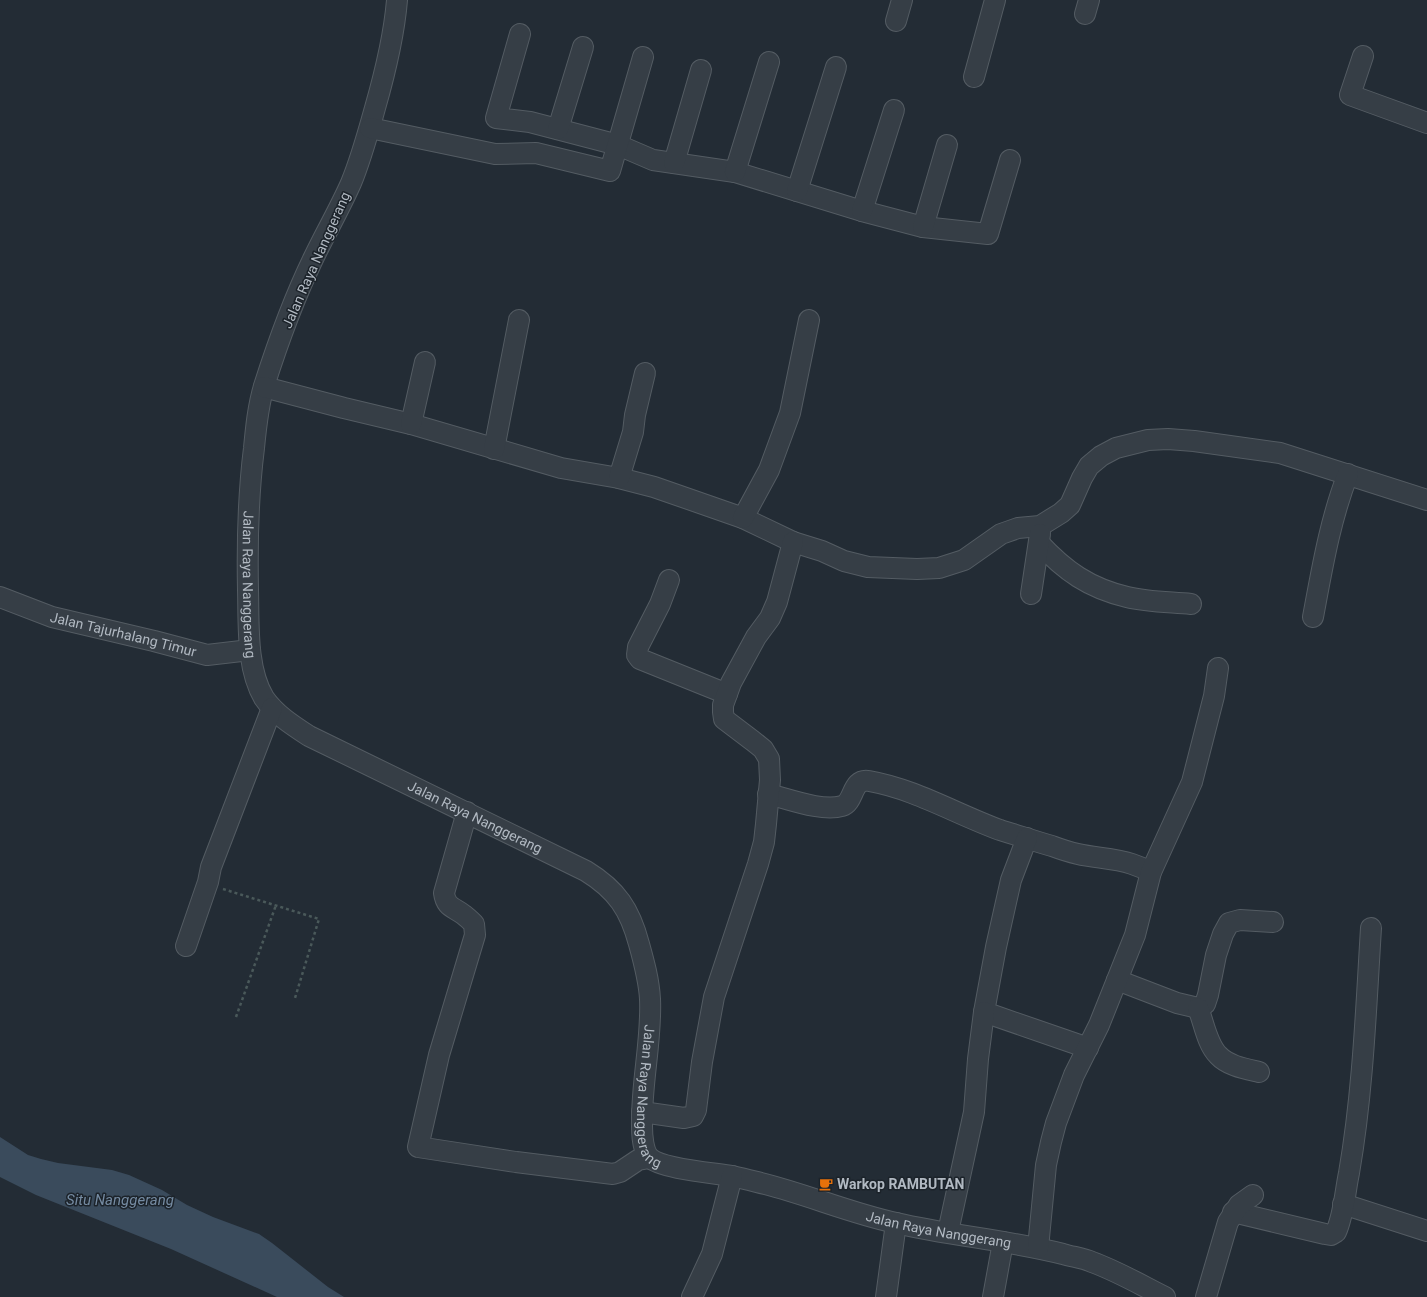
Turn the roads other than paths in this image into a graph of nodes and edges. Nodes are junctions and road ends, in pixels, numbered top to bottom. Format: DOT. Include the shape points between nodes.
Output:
graph roads {
  1 [pos="397,0"];
  2 [pos="902,0"];
  3 [pos="995,0"];
  4 [pos="896,21"];
  5 [pos="520,34"];
  6 [pos="583,46"];
  7 [pos="1363,56"];
  8 [pos="643,57"];
  9 [pos="768,62"];
  10 [pos="836,67"];
  11 [pos="701,70"];
  12 [pos="974,77"];
  13 [pos="894,110"];
  14 [pos="1427,123"];
  15 [pos="370,128"];
  16 [pos="558,130"];
  17 [pos="618,145"];
  18 [pos="947,145"];
  19 [pos="1010,160"];
  20 [pos="674,163"];
  21 [pos="735,172"];
  22 [pos="797,191"];
  23 [pos="862,211"];
  24 [pos="923,227"];
  25 [pos="519,320"];
  26 [pos="810,320"];
  27 [pos="425,362"];
  28 [pos="645,373"];
  29 [pos="264,387"];
  30 [pos="411,424"];
  31 [pos="494,448"];
  32 [pos="1348,474"];
  33 [pos="619,478"];
  34 [pos="1427,500"];
  35 [pos="743,518"];
  36 [pos="1040,534"];
  37 [pos="793,542"];
  38 [pos="669,580"];
  39 [pos="1031,594"];
  40 [pos="0,597"];
  41 [pos="1191,604"];
  42 [pos="1313,617"];
  43 [pos="250,650"];
  44 [pos="1218,668"];
  45 [pos="727,694"];
  46 [pos="272,708"];
  47 [pos="768,794"];
  48 [pos="467,812"];
  49 [pos="1027,838"];
  50 [pos="1151,872"];
  51 [pos="1273,922"];
  52 [pos="1371,928"];
  53 [pos="186,946"];
  54 [pos="1117,980"];
  55 [pos="1198,1008"];
  56 [pos="984,1012"];
  57 [pos="1088,1048"];
  58 [pos="1259,1072"];
  59 [pos="642,1112"];
  60 [pos="649,1158"];
  61 [pos="732,1176"];
  62 [pos="1253,1195"];
  63 [pos="1343,1204"];
  64 [pos="1233,1212"];
  65 [pos="896,1223"];
  66 [pos="1427,1231"];
  67 [pos="948,1232"];
  68 [pos="1003,1242"];
  69 [pos="1038,1248"];
  70 [pos="692,1297"];
  71 [pos="886,1297"];
  72 [pos="993,1297"];
  73 [pos="1165,1297"];
  74 [pos="1206,1297"];
  1 -- 15 [label="street, Jalan Raya Nanggerang" via="383,80"];
  2 -- 4 [label="street"];
  3 -- 12 [label="street"];
  5 -- 16 [label="street" via="496,118 530,122"];
  6 -- 16 [label="street"];
  7 -- 14 [label="street" via="1350,95"];
  8 -- 17 [label="street"];
  9 -- 21 [label="street"];
  10 -- 22 [label="street"];
  11 -- 20 [label="street"];
  13 -- 23 [label="street"];
  15 -- 17 [label="street" via="494,154 536,153 610,171"];
  15 -- 29 [label="street, Jalan Raya Nanggerang" via="351,182 285,326"];
  16 -- 17 [label="street"];
  17 -- 20 [label="street" via="653,160"];
  18 -- 24 [label="street"];
  19 -- 24 [label="street" via="988,234"];
  20 -- 21 [label="street"];
  21 -- 22 [label="street"];
  22 -- 23 [label="street"];
  23 -- 24 [label="street"];
  25 -- 31 [label="street"];
  26 -- 35 [label="street" via="790,413 769,470"];
  27 -- 30 [label="street"];
  28 -- 33 [label="street" via="633,432"];
  29 -- 30 [label="street"];
  29 -- 43 [label="street, Jalan Raya Nanggerang" via="258,414 249,492 247,557"];
  30 -- 31 [label="street"];
  31 -- 33 [label="street" via="561,468"];
  32 -- 34 [label="street"];
  32 -- 36 [label="street" via="1280,453 1194,441 1148,440 1116,448 1089,466 1070,504"];
  32 -- 42 [label="street" via="1327,543"];
  33 -- 35 [label="street" via="654,487"];
  35 -- 37 [label="street"];
  36 -- 37 [label="street" via="1018,528 1001,534 964,560 939,568 917,569 868,567"];
  36 -- 39 [label="street"];
  36 -- 41 [label="street" via="1052,556 1072,574 1105,590 1128,597"];
  37 -- 45 [label="street" via="777,602"];
  38 -- 45 [label="street" via="638,647 637,655 640,659"];
  40 -- 43 [label="street, Jalan Tajurhalang Timur" via="52,617 207,655"];
  43 -- 46 [label="street, Jalan Raya Nanggerang" via="257,682"];
  44 -- 50 [label="street" via="1214,696 1192,782"];
  45 -- 47 [label="street" via="722,712 724,719 763,749 769,759"];
  46 -- 48 [label="street, Jalan Raya Nanggerang" via="288,723 309,736"];
  46 -- 53 [label="street" via="211,867"];
  47 -- 49 [label="street" via="833,808 844,806 854,788 866,781 894,787"];
  47 -- 59 [label="street" via="764,842 714,997 696,1110 693,1116 684,1118"];
  48 -- 59 [label="street, Jalan Raya Nanggerang" via="603,881 626,909 635,930 648,981 649,1028"];
  48 -- 60 [label="street" via="444,893 450,907 474,924 475,935 439,1056 418,1147 613,1174 638,1160"];
  49 -- 50 [label="street" via="1077,854 1131,863"];
  49 -- 56 [label="street" via="1011,880"];
  50 -- 54 [label="street" via="1135,935"];
  51 -- 55 [label="street" via="1240,920 1229,923 1216,955 1205,1004"];
  52 -- 63 [label="street" via="1359,1095"];
  54 -- 55 [label="street" via="1177,1003"];
  54 -- 57 [label="street"];
  55 -- 58 [label="street" via="1212,1047 1219,1056 1241,1067"];
  56 -- 57 [label="street"];
  56 -- 67 [label="street" via="974,1112"];
  57 -- 69 [label="street" via="1074,1075 1051,1142 1046,1165"];
  59 -- 60 [label="street, Jalan Raya Nanggerang" via="642,1133"];
  60 -- 61 [label="street, Jalan Raya Nanggerang" via="678,1168"];
  61 -- 65 [label="street, Jalan Raya Nanggerang" via="776,1186"];
  61 -- 70 [label="street" via="712,1254"];
  62 -- 64 [label="street"];
  63 -- 64 [label="street" via="1338,1229 1332,1235"];
  63 -- 66 [label="street"];
  64 -- 74 [label="street"];
  65 -- 67 [label="street, Jalan Raya Nanggerang"];
  65 -- 71 [label="street"];
  67 -- 68 [label="street, Jalan Raya Nanggerang"];
  68 -- 69 [label="street, Jalan Raya Nanggerang"];
  68 -- 72 [label="street"];
  69 -- 73 [label="street, Jalan Raya Nanggerang" via="1091,1261"];
}
